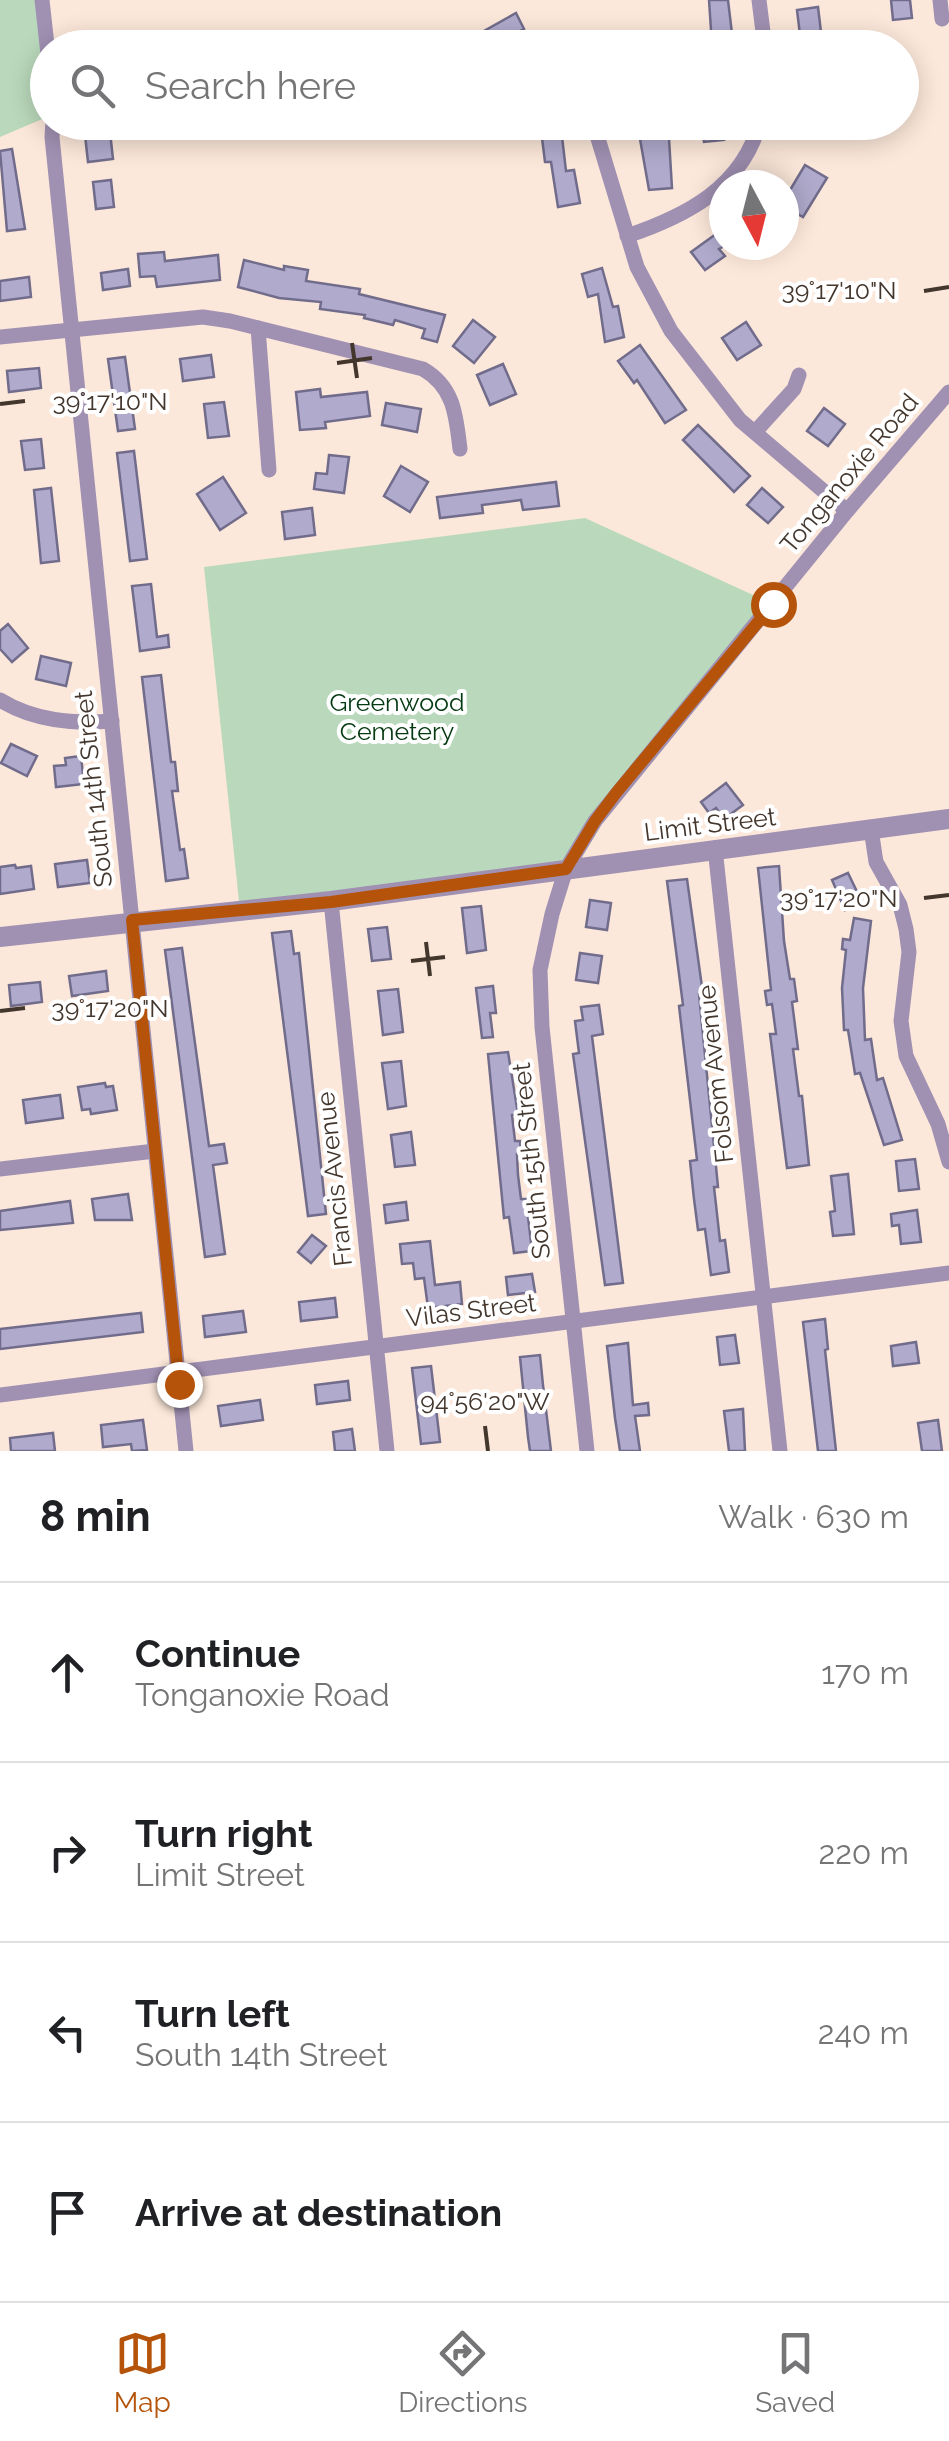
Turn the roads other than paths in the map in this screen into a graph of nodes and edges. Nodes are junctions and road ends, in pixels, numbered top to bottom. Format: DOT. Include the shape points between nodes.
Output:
graph roads {
  1 [pos="42,0"];
  2 [pos="759,0"];
  3 [pos="940,0"];
  4 [pos="942,19"];
  5 [pos="45,30"];
  6 [pos="763,30"];
  7 [pos="52,140"];
  8 [pos="598,140"];
  9 [pos="754,140"];
  10 [pos="627,236"];
  11 [pos="258,328"];
  12 [pos="70,330"];
  13 [pos="0,337"];
  14 [pos="799,375"];
  15 [pos="949,392"];
  16 [pos="755,432"];
  17 [pos="460,449"];
  18 [pos="269,470"];
  19 [pos="847,511"];
  20 [pos="0,700"];
  21 [pos="112,721"];
  22 [pos="949,819"];
  23 [pos="871,829"];
  24 [pos="716,848"];
  25 [pos="566,869"];
  26 [pos="331,902"];
  27 [pos="132,920"];
  28 [pos="0,937"];
  29 [pos="943,1122"];
  30 [pos="155,1151"];
  31 [pos="949,1162"];
  32 [pos="0,1169"];
  33 [pos="949,1272"];
  34 [pos="764,1295"];
  35 [pos="573,1322"];
  36 [pos="377,1347"];
  37 [pos="178,1373"];
  38 [pos="0,1395"];
  39 [pos="186,1451"];
  40 [pos="388,1451"];
  41 [pos="587,1451"];
  42 [pos="780,1451"];
  1 -- 5 [label="street"];
  2 -- 6 [label="street"];
  3 -- 4 [label="street"];
  7 -- 12 [label="street, South 14th Street"];
  8 -- 10 [label="street"];
  9 -- 10 [label="street" via="718,192"];
  10 -- 16 [label="street" via="670,332"];
  11 -- 12 [label="street" via="203,317"];
  11 -- 17 [label="street" via="435,376 452,398"];
  11 -- 18 [label="street"];
  12 -- 13 [label="street"];
  12 -- 21 [label="street, South 14th Street"];
  14 -- 16 [label="street"];
  15 -- 19 [label="street, Tonganoxie Road"];
  16 -- 19 [label="street"];
  19 -- 25 [label="street, Tonganoxie Road" via="616,793"];
  20 -- 21 [label="street" via="44,718"];
  21 -- 27 [label="street, South 14th Street"];
  22 -- 23 [label="street, Limit Street"];
  23 -- 24 [label="street, Limit Street"];
  23 -- 29 [label="street" via="876,862 906,929 906,1056"];
  24 -- 25 [label="street, Limit Street"];
  24 -- 34 [label="street, Folsom Avenue"];
  25 -- 26 [label="street, Limit Street"];
  25 -- 35 [label="street, South 15th Street" via="540,970"];
  26 -- 27 [label="street, Limit Street"];
  26 -- 36 [label="street, Francis Avenue"];
  27 -- 28 [label="street, Limit Street"];
  27 -- 30 [label="street, South 14th Street"];
  29 -- 31 [label="street"];
  30 -- 32 [label="street"];
  30 -- 37 [label="street, South 14th Street"];
  33 -- 34 [label="street, Vilas Street"];
  34 -- 35 [label="street, Vilas Street"];
  34 -- 42 [label="street, Folsom Avenue"];
  35 -- 36 [label="street, Vilas Street"];
  35 -- 41 [label="street, South 15th Street"];
  36 -- 37 [label="street, Vilas Street"];
  36 -- 40 [label="street, Francis Avenue"];
  37 -- 38 [label="street, Vilas Street"];
  37 -- 39 [label="street, South 14th Street"];
}
